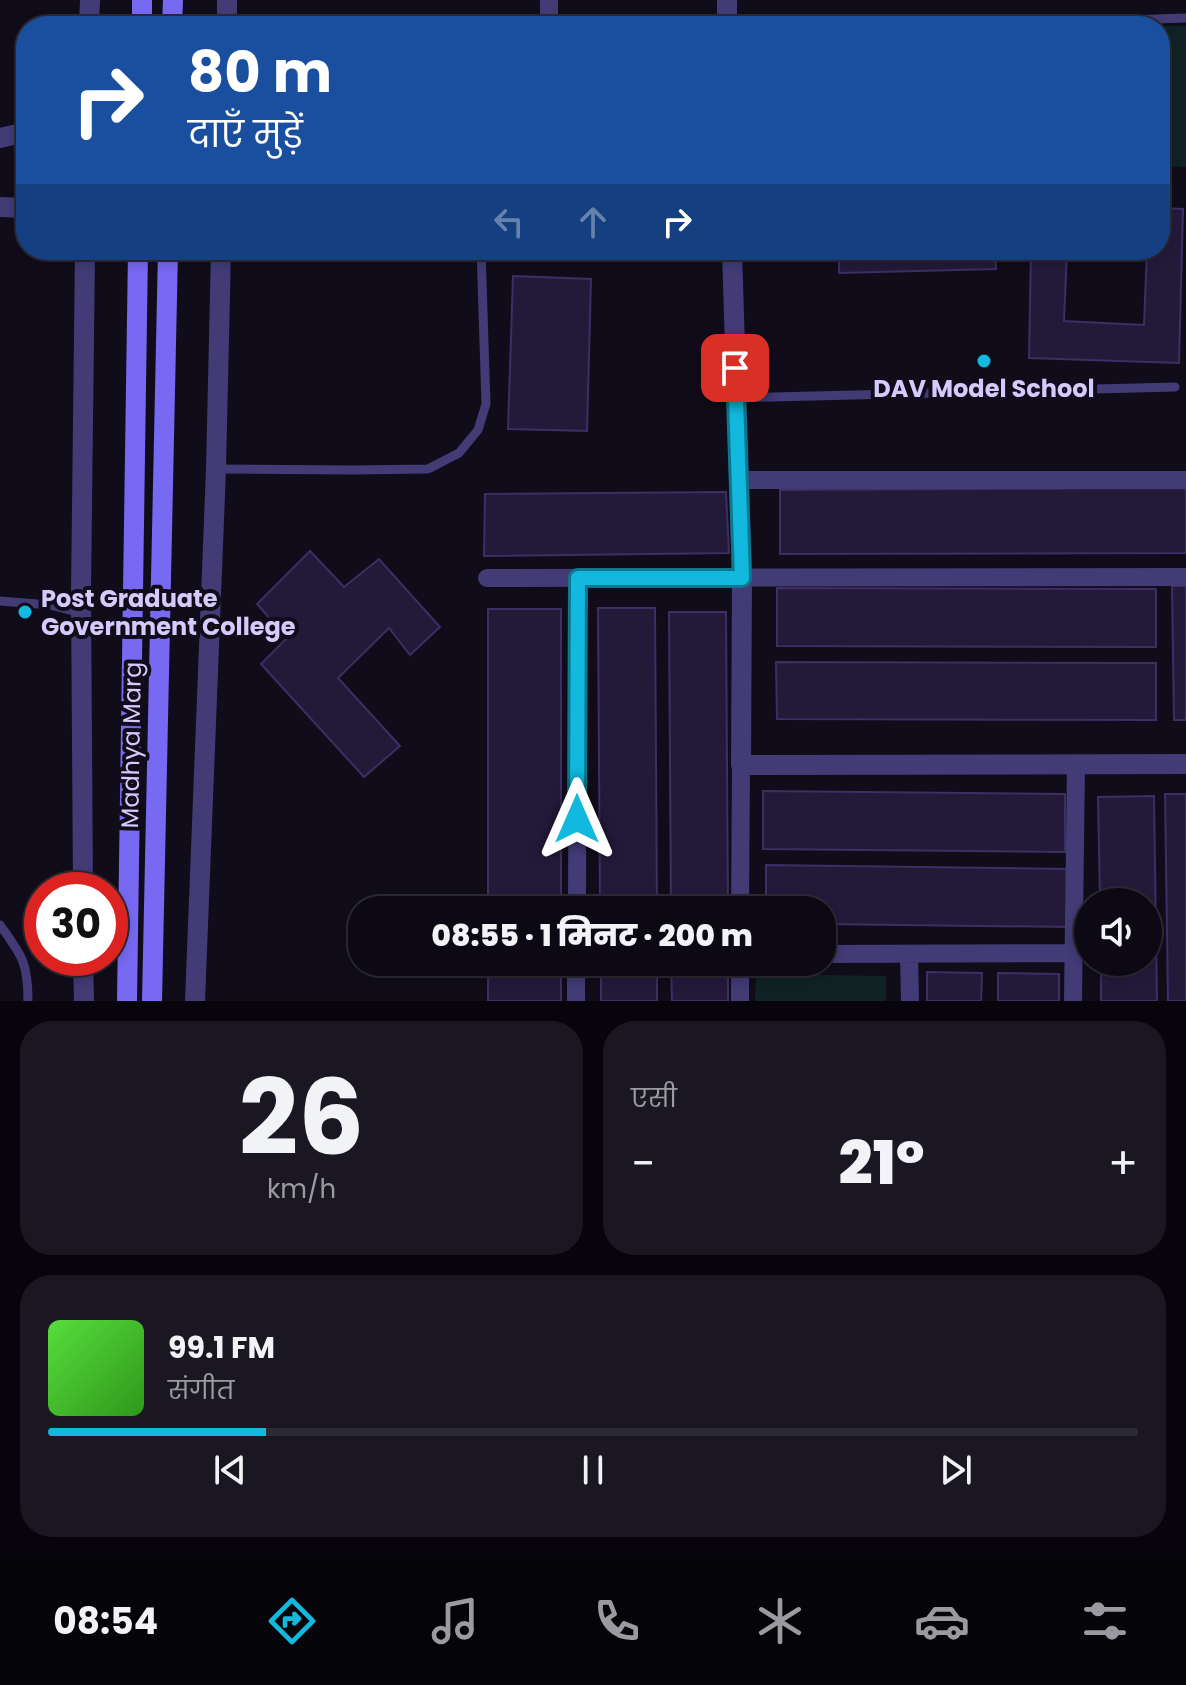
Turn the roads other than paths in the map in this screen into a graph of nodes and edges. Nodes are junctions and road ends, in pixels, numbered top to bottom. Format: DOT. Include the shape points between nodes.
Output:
graph roads {
  1 [pos="85,260"];
  2 [pos="138,260"];
  3 [pos="168,260"];
  4 [pos="221,260"];
  5 [pos="481,260"];
  6 [pos="732,260"];
  7 [pos="1175,387"];
  8 [pos="736,398"];
  9 [pos="216,469"];
  10 [pos="739,480"];
  11 [pos="1186,480"];
  12 [pos="1186,577"];
  13 [pos="487,578"];
  14 [pos="578,578"];
  15 [pos="742,578"];
  16 [pos="0,601"];
  17 [pos="81,613"];
  18 [pos="1186,764"];
  19 [pos="741,765"];
  20 [pos="1076,765"];
  21 [pos="83,872"];
  22 [pos="1075,888"];
  23 [pos="577,896"];
  24 [pos="740,896"];
  25 [pos="0,925"];
  26 [pos="1074,953"];
  27 [pos="836,954"];
  28 [pos="909,954"];
  29 [pos="83,976"];
  30 [pos="576,976"];
  31 [pos="740,976"];
  32 [pos="28,1001"];
  33 [pos="84,1001"];
  34 [pos="127,1001"];
  35 [pos="152,1001"];
  36 [pos="195,1001"];
  37 [pos="576,1001"];
  38 [pos="740,1001"];
  39 [pos="910,1001"];
  40 [pos="1073,1001"];
  1 -- 17 [label="street"];
  2 -- 34 [label="main road, Madhya Marg"];
  3 -- 35 [label="main road, Madhya Marg"];
  4 -- 9 [label="street"];
  5 -- 9 [label="lane" via="486,404 478,430 459,453 428,469"];
  6 -- 8 [label="street"];
  7 -- 8 [label="lane"];
  8 -- 10 [label="street"];
  9 -- 36 [label="street"];
  10 -- 11 [label="street"];
  10 -- 15 [label="street"];
  12 -- 15 [label="street"];
  13 -- 14 [label="street"];
  14 -- 15 [label="street"];
  14 -- 23 [label="street"];
  15 -- 19 [label="street"];
  16 -- 17 [label="lane"];
  17 -- 21 [label="street"];
  18 -- 20 [label="street"];
  19 -- 20 [label="street"];
  19 -- 24 [label="street"];
  20 -- 22 [label="street"];
  25 -- 32 [label="lane" via="21,955"];
  26 -- 28 [label="street"];
  26 -- 40 [label="street"];
  27 -- 28 [label="street"];
  28 -- 39 [label="street"];
  29 -- 33 [label="street"];
  30 -- 37 [label="street"];
  31 -- 38 [label="street"];
}
